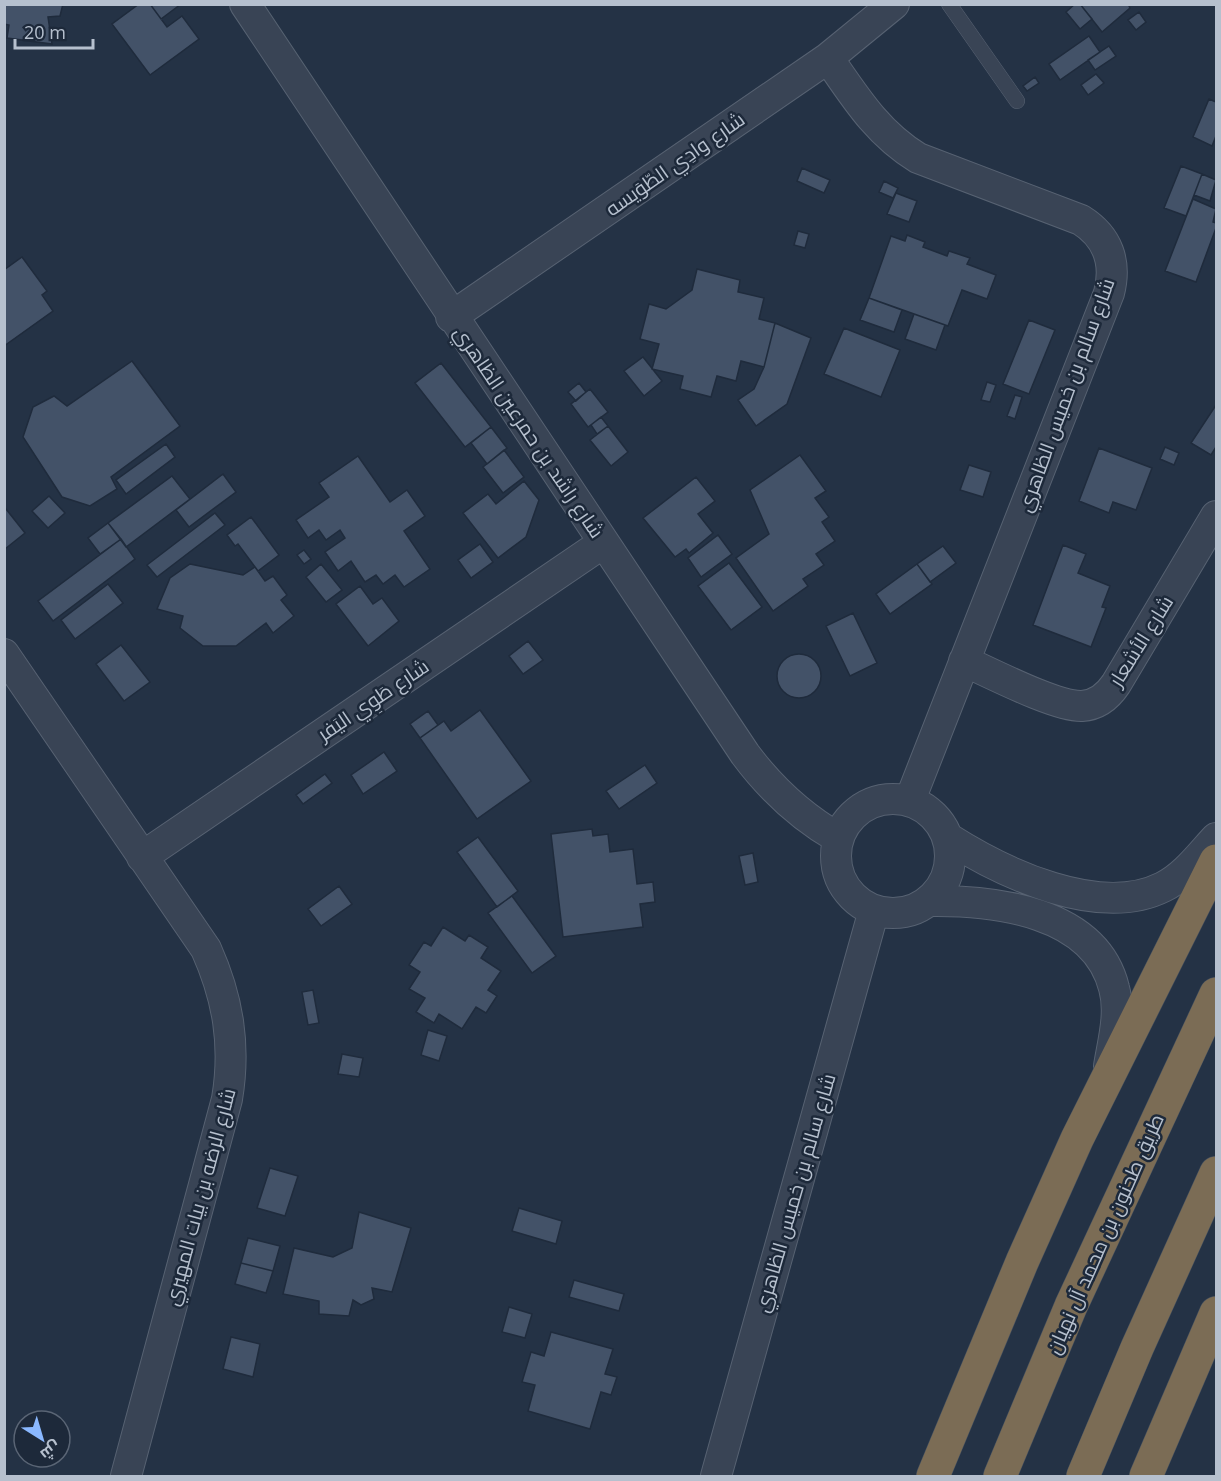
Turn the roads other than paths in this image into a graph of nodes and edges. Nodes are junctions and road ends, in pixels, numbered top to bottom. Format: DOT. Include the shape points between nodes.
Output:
graph roads {
  1 [pos="245,4"];
  2 [pos="894,4"];
  3 [pos="949,4"];
  4 [pos="828,58"];
  5 [pos="1017,101"];
  6 [pos="451,317"];
  7 [pos="1216,516"];
  8 [pos="603,543"];
  9 [pos="4,654"];
  10 [pos="964,662"];
  11 [pos="910,800"];
  12 [pos="838,838"];
  13 [pos="948,838"];
  14 [pos="1216,838"];
  15 [pos="142,857"];
  16 [pos="1216,861"];
  17 [pos="928,901"];
  18 [pos="874,910"];
  19 [pos="1216,994"];
  20 [pos="1108,1074"];
  21 [pos="1216,1173"];
  22 [pos="1216,1313"];
  23 [pos="126,1476"];
  24 [pos="716,1476"];
  25 [pos="933,1476"];
  26 [pos="1000,1476"];
  27 [pos="1083,1476"];
  28 [pos="1146,1476"];
  1 -- 6 [label="street, شارع راشد بن حمرعين الظاهري"];
  2 -- 4 [label="street, شارع وادِي الطّوَيسه"];
  3 -- 5 [label="lane"];
  4 -- 6 [label="street, شارع وادِي الطّوَيسه"];
  4 -- 10 [label="street, شارع سالم بن خميس الظاهري" via="871,119 899,146 918,158 1081,220 1101,236 1111,258 1109,293"];
  6 -- 8 [label="street, شارع راشد بن حمرعين الظاهري"];
  7 -- 10 [label="street, شارع الأشعار" via="1116,684 1102,699 1084,706 1064,704"];
  8 -- 12 [label="street, شارع راشد بن حمرعين الظاهري" via="760,774 796,810"];
  8 -- 15 [label="street, شارع طَوِي اليَفر"];
  9 -- 15 [label="street, شارع الرضه بن بيات المهيري"];
  10 -- 11 [label="street, شارع سالم بن خميس الظاهري"];
  11 -- 12 [label="street" via="895,798 866,805 854,813"];
  11 -- 13 [label="street" via="934,814"];
  12 -- 18 [label="street" via="838,874 858,902"];
  13 -- 14 [label="street" via="1015,874 1064,890 1131,897 1162,887 1189,867"];
  13 -- 17 [label="street" via="948,873"];
  15 -- 23 [label="street, شارع الرضه بن بيات المهيري" via="192,927 216,972 230,1022 231,1074"];
  16 -- 20 [label="highway"];
  17 -- 18 [label="street" via="902,912"];
  17 -- 20 [label="street" via="975,901 1020,909 1063,927 1094,949 1110,975 1117,1005"];
  18 -- 24 [label="street, شارع سالم بن خميس الظاهري"];
  19 -- 26 [label="highway, طريق طحنون بن محمد آل نهيان" via="1071,1306"];
  20 -- 25 [label="highway" via="1022,1262"];
  21 -- 27 [label="highway"];
  22 -- 28 [label="highway"];
}
